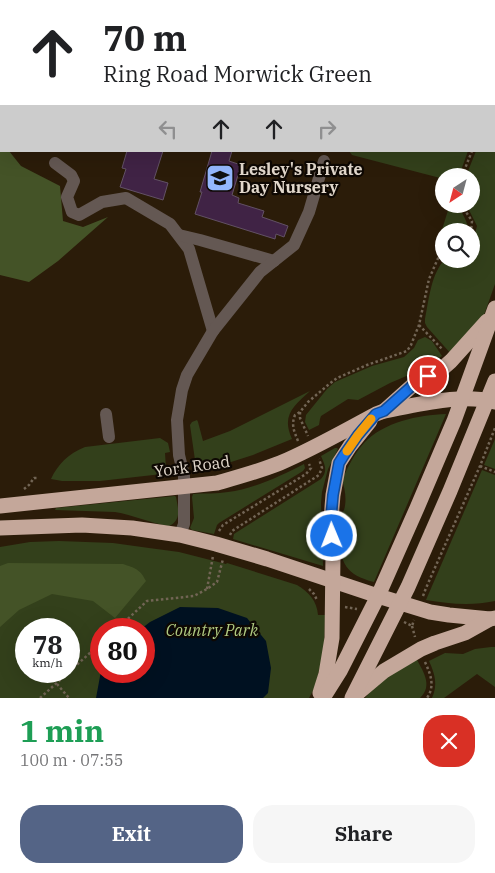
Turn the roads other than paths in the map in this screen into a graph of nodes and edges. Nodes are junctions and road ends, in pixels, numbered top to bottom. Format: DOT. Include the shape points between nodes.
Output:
graph roads {
  1 [pos="324,161"];
  2 [pos="55,162"];
  3 [pos="178,235"];
  4 [pos="274,261"];
  5 [pos="494,312"];
  6 [pos="213,331"];
  7 [pos="495,381"];
  8 [pos="462,399"];
  9 [pos="491,401"];
  10 [pos="380,412"];
  11 [pos="106,414"];
  12 [pos="109,437"];
  13 [pos="184,486"];
  14 [pos="0,506"];
  15 [pos="0,528"];
  16 [pos="180,536"];
  17 [pos="332,580"];
  18 [pos="378,596"];
  19 [pos="400,603"];
  20 [pos="492,619"];
  21 [pos="319,698"];
  22 [pos="323,698"];
  23 [pos="352,698"];
  1 -- 4 [label="lane" via="294,245"];
  2 -- 3 [label="lane" via="74,181 67,197 72,212 79,215 102,202 126,198 170,224"];
  3 -- 4 [label="lane"];
  3 -- 6 [label="lane" via="189,249"];
  4 -- 6 [label="lane" via="260,272"];
  5 -- 8 [label="highway"];
  5 -- 10 [label="highway" via="452,361 413,385"];
  6 -- 13 [label="lane" via="187,375 182,390 177,420"];
  7 -- 9 [label="highway"];
  8 -- 9 [label="highway"];
  8 -- 10 [label="highway"];
  8 -- 18 [label="highway"];
  9 -- 19 [label="highway"];
  10 -- 13 [label="highway, York Road" via="277,464 217,483"];
  10 -- 17 [label="highway" via="358,435 339,463 332,505"];
  11 -- 12 [label="lane"];
  13 -- 14 [label="highway, York Road"];
  13 -- 16 [label="lane" via="184,524"];
  15 -- 16 [label="highway" via="82,525 132,528"];
  16 -- 17 [label="highway" via="220,551"];
  17 -- 18 [label="highway"];
  17 -- 21 [label="highway" via="332,638"];
  18 -- 19 [label="highway"];
  18 -- 22 [label="highway"];
  19 -- 20 [label="highway" via="430,612"];
  19 -- 23 [label="highway"];
  20 -- 23 [label="highway" via="465,633 435,642 397,662"];
}
